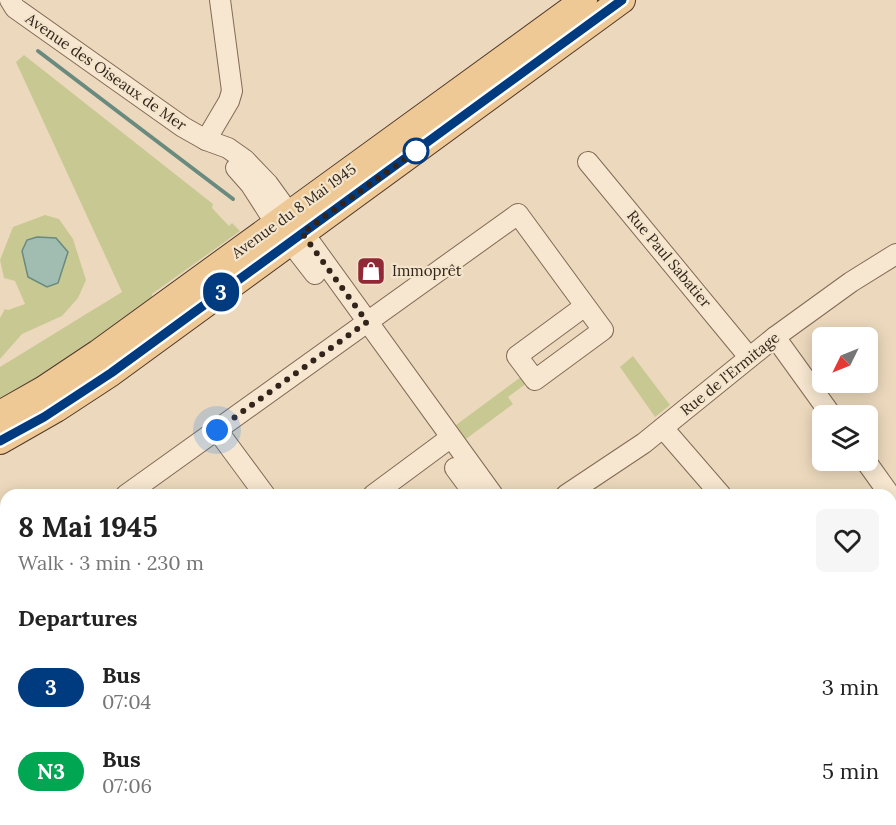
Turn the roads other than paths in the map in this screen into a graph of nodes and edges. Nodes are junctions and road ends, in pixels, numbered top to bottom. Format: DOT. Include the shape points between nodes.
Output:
graph roads {
  1 [pos="220,0"];
  2 [pos="584,0"];
  3 [pos="622,0"];
  4 [pos="12,7"];
  5 [pos="206,140"];
  6 [pos="588,162"];
  7 [pos="290,228"];
  8 [pos="896,254"];
  9 [pos="585,306"];
  10 [pos="362,326"];
  11 [pos="775,337"];
  12 [pos="749,357"];
  13 [pos="824,405"];
  14 [pos="0,414"];
  15 [pos="663,428"];
  16 [pos="217,430"];
  17 [pos="0,441"];
  18 [pos="445,442"];
  19 [pos="873,471"];
  20 [pos="134,489"];
  21 [pos="261,489"];
  22 [pos="381,489"];
  23 [pos="472,489"];
  24 [pos="488,489"];
  25 [pos="575,489"];
  26 [pos="716,489"];
  27 [pos="885,489"];
  1 -- 5 [label="street" via="232,91"];
  2 -- 7 [label="main road, Avenue du 8 Mai 1945"];
  3 -- 7 [label="main road, Avenue du 8 Mai 1945"];
  4 -- 5 [label="street, Avenue des Oiseaux de Mer"];
  5 -- 7 [label="street, Avenue des Oiseaux de Mer" via="245,160 268,184"];
  6 -- 12 [label="street, Rue Paul Sabatier"];
  7 -- 10 [label="street, Avenue des Oiseaux de Mer"];
  7 -- 14 [label="main road, Avenue du 8 Mai 1945"];
  7 -- 17 [label="main road, Avenue du 8 Mai 1945" via="111,373"];
  8 -- 11 [label="street, Rue de l'Ermitage"];
  9 -- 10 [label="street" via="518,214"];
  10 -- 16 [label="street"];
  10 -- 18 [label="street, Avenue des Oiseaux de Mer"];
  11 -- 12 [label="street, Rue de l'Ermitage"];
  11 -- 13 [label="street"];
  12 -- 15 [label="street, Rue de l'Ermitage"];
  15 -- 25 [label="street, Rue de l'Ermitage"];
  15 -- 26 [label="street"];
  16 -- 20 [label="street"];
  16 -- 21 [label="street"];
  18 -- 22 [label="street"];
  18 -- 23 [label="street, Avenue des Oiseaux de Mer"];
  18 -- 24 [label="street, Avenue des Oiseaux de Mer"];
  19 -- 27 [label="street"];
}
